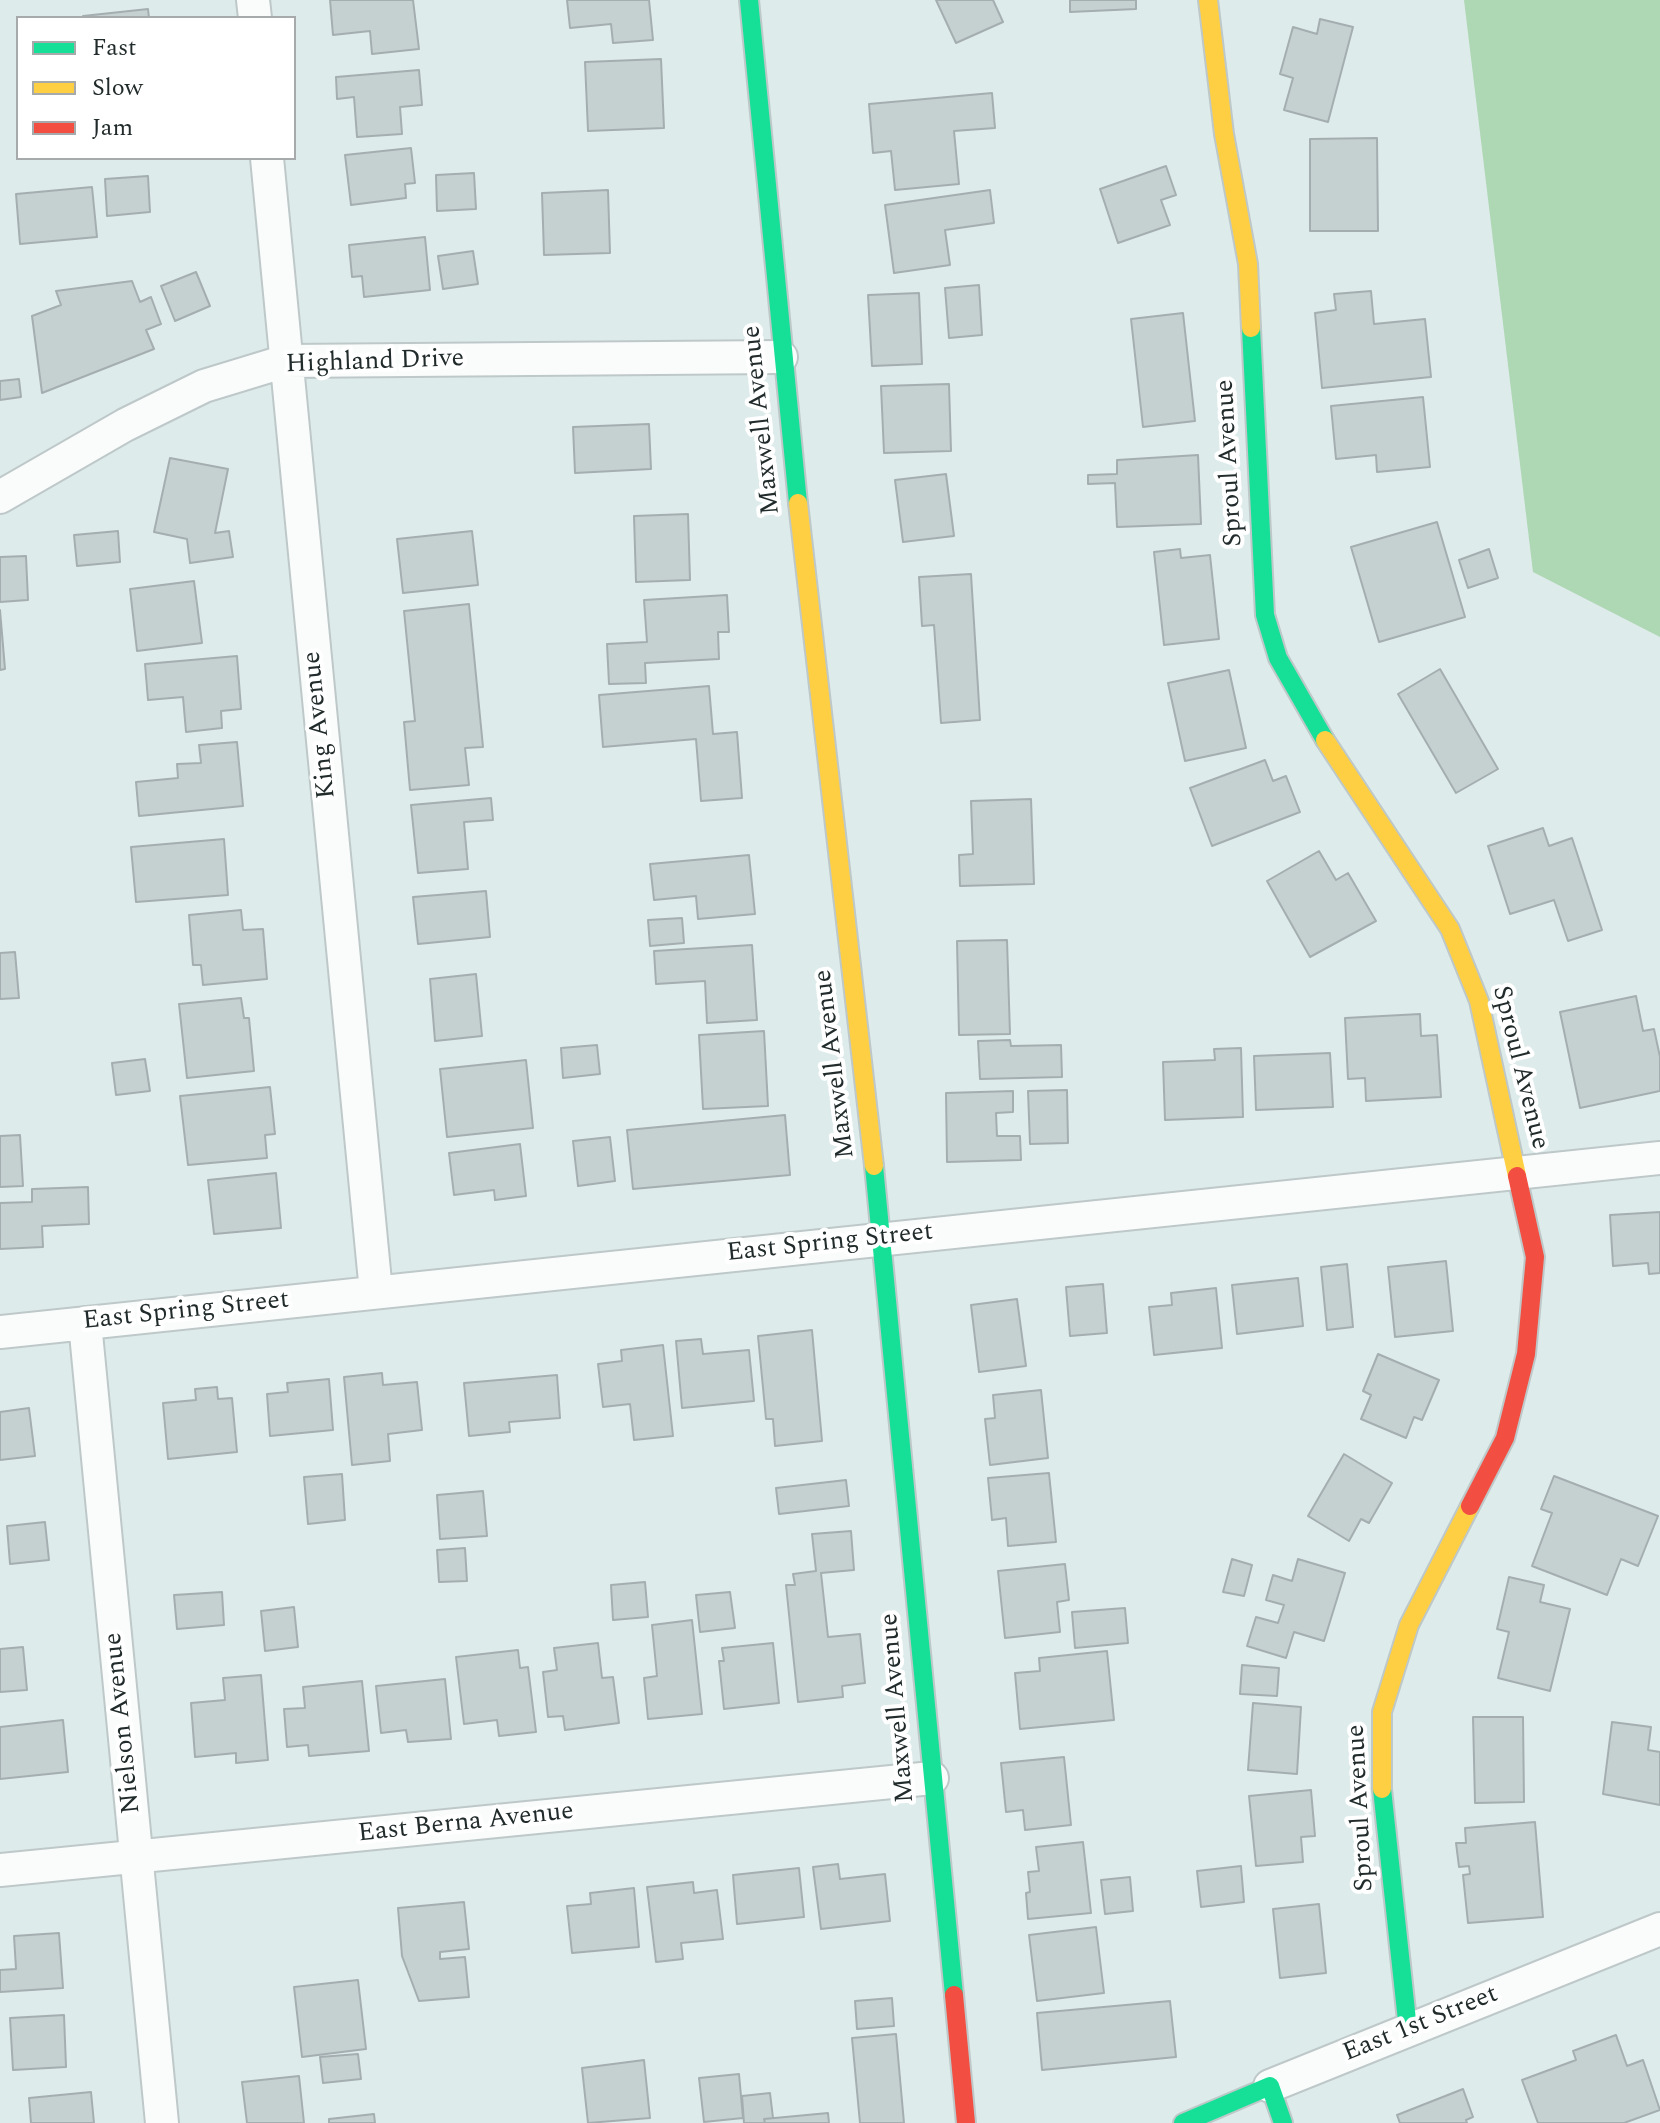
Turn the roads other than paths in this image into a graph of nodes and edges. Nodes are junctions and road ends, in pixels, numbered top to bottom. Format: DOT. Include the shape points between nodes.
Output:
graph roads {
  1 [pos="749,0"];
  2 [pos="1208,0"];
  3 [pos="267,160"];
  4 [pos="781,357"];
  5 [pos="286,361"];
  6 [pos="0,497"];
  7 [pos="1660,1158"];
  8 [pos="1517,1170"];
  9 [pos="882,1238"];
  10 [pos="376,1292"];
  11 [pos="85,1323"];
  12 [pos="0,1332"];
  13 [pos="932,1778"];
  14 [pos="137,1857"];
  15 [pos="0,1870"];
  16 [pos="1660,1929"];
  17 [pos="1408,2030"];
  18 [pos="1270,2086"];
  19 [pos="162,2123"];
  20 [pos="966,2123"];
  21 [pos="1183,2123"];
  22 [pos="1283,2123"];
  1 -- 4 [label="street, Maxwell Avenue"];
  2 -- 8 [label="street, Sproul Avenue" via="1224,134 1248,264 1265,615 1278,658 1313,722 1450,929 1479,1001"];
  3 -- 5 [label="street, King Avenue"];
  4 -- 5 [label="street, Highland Drive"];
  4 -- 9 [label="street, Maxwell Avenue"];
  5 -- 6 [label="street, Highland Drive" via="204,386"];
  5 -- 10 [label="street, King Avenue"];
  7 -- 8 [label="street, East Spring Street"];
  8 -- 9 [label="street, East Spring Street"];
  8 -- 17 [label="street, Sproul Avenue" via="1535,1257 1526,1354 1505,1438 1409,1625 1382,1712 1382,1802"];
  9 -- 10 [label="street, East Spring Street"];
  9 -- 13 [label="street, Maxwell Avenue"];
  10 -- 11 [label="street, East Spring Street"];
  11 -- 12 [label="street, East Spring Street"];
  11 -- 14 [label="street, Nielson Avenue"];
  13 -- 14 [label="street, East Berna Avenue"];
  13 -- 20 [label="street, Maxwell Avenue"];
  14 -- 15 [label="street, East Berna Avenue"];
  14 -- 19 [label="street, Nielson Avenue"];
  16 -- 17 [label="street, East 1st Street"];
  17 -- 18 [label="street, East 1st Street"];
  18 -- 21 [label="street, East 1st Street"];
  18 -- 22 [label="street"];
}
